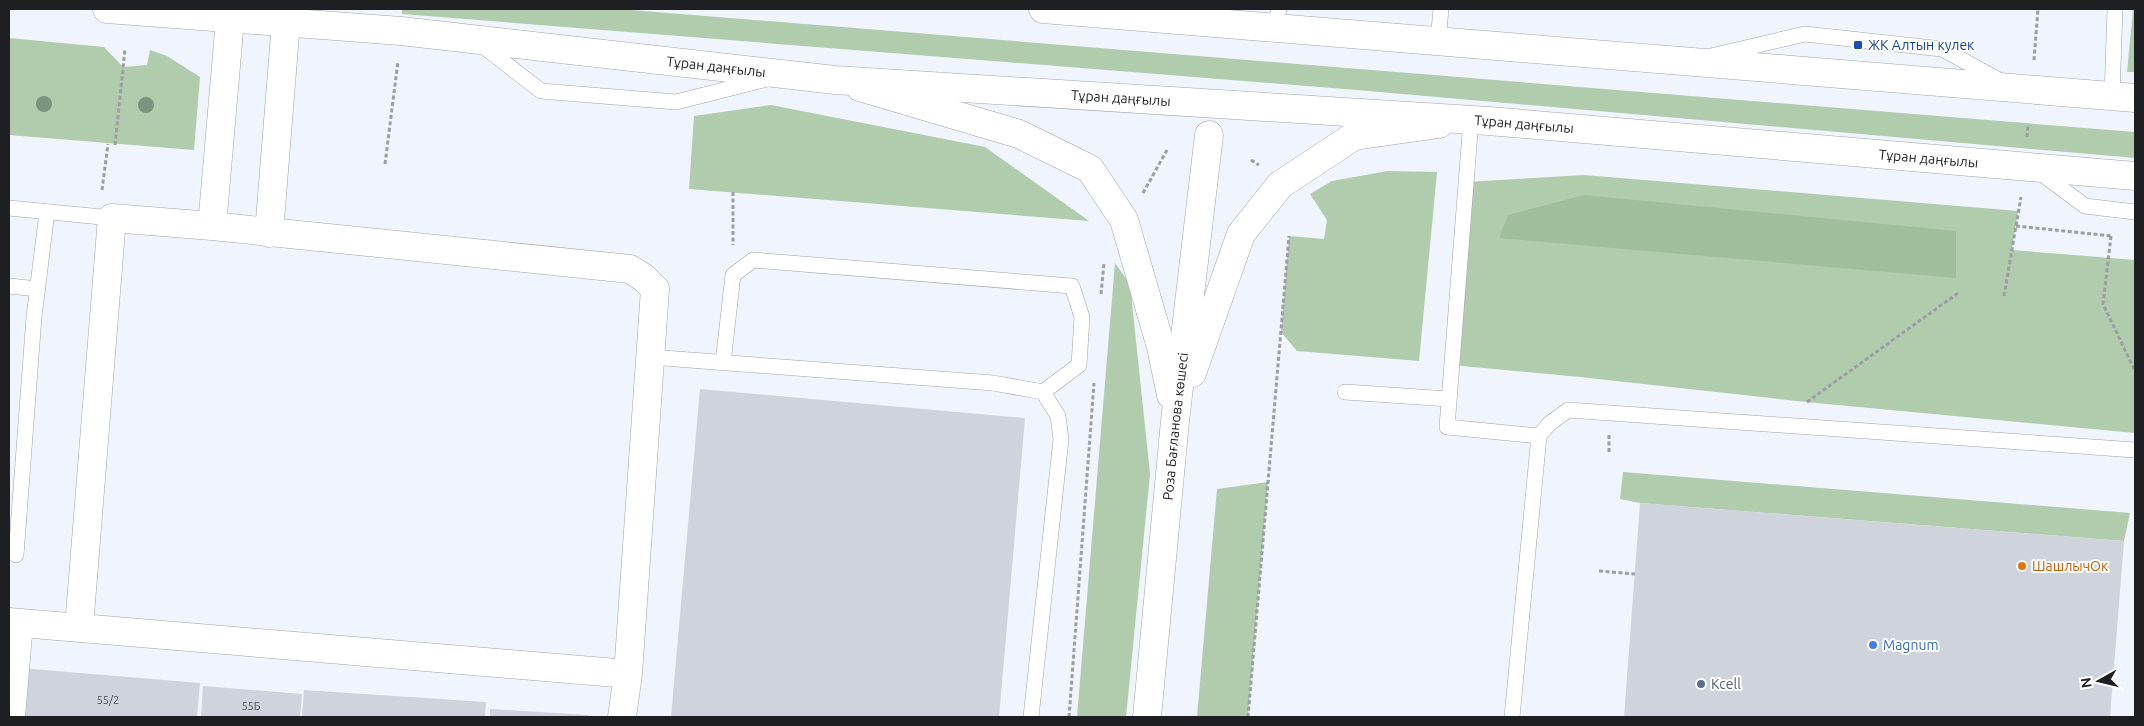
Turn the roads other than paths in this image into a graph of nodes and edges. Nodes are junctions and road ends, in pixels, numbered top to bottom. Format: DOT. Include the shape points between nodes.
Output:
graph roads {
  1 [pos="107,9"];
  2 [pos="1043,9"];
  3 [pos="1441,9"];
  4 [pos="2115,9"];
  5 [pos="230,14"];
  6 [pos="287,16"];
  7 [pos="1277,19"];
  8 [pos="474,40"];
  9 [pos="1438,41"];
  10 [pos="1686,62"];
  11 [pos="786,74"];
  12 [pos="836,80"];
  13 [pos="2013,88"];
  14 [pos="2124,97"];
  15 [pos="1471,120"];
  16 [pos="1209,135"];
  17 [pos="2033,167"];
  18 [pos="2135,176"];
  19 [pos="9,208"];
  20 [pos="106,208"];
  21 [pos="47,212"];
  22 [pos="2135,212"];
  23 [pos="212,226"];
  24 [pos="269,233"];
  25 [pos="9,286"];
  26 [pos="38,289"];
  27 [pos="650,357"];
  28 [pos="723,362"];
  29 [pos="1043,392"];
  30 [pos="1345,392"];
  31 [pos="1449,399"];
  32 [pos="1176,421"];
  33 [pos="1539,436"];
  34 [pos="2135,450"];
  35 [pos="16,555"];
  36 [pos="14,623"];
  37 [pos="79,627"];
  38 [pos="628,674"];
  39 [pos="11,717"];
  40 [pos="622,717"];
  41 [pos="1031,717"];
  42 [pos="1147,717"];
  43 [pos="1512,717"];
  1 -- 5 [label="street, Тұран даңғылы"];
  2 -- 7 [label="street"];
  3 -- 9 [label="lane"];
  4 -- 14 [label="lane"];
  5 -- 6 [label="street, Тұран даңғылы"];
  5 -- 23 [label="street"];
  6 -- 8 [label="street, Тұран даңғылы"];
  6 -- 24 [label="street"];
  7 -- 9 [label="street"];
  8 -- 11 [label="street, Тұран даңғылы"];
  8 -- 11 [label="lane" via="541,91 676,102"];
  9 -- 10 [label="street"];
  10 -- 13 [label="street"];
  10 -- 13 [label="lane" via="1805,34 1942,49"];
  11 -- 12 [label="street, Тұран даңғылы"];
  12 -- 15 [label="street, Тұран даңғылы"];
  12 -- 32 [label="street" via="1019,134 1090,169 1124,220 1161,347"];
  13 -- 14 [label="street"];
  15 -- 17 [label="street, Тұран даңғылы"];
  15 -- 31 [label="lane"];
  15 -- 32 [label="street" via="1354,136 1280,185 1241,234"];
  16 -- 32 [label="street, Роза Бағланова көшесі"];
  17 -- 18 [label="street, Тұран даңғылы"];
  17 -- 22 [label="lane" via="2085,206"];
  19 -- 21 [label="lane"];
  20 -- 21 [label="lane"];
  20 -- 23 [label="street"];
  20 -- 37 [label="street"];
  21 -- 26 [label="lane"];
  23 -- 24 [label="street"];
  24 -- 27 [label="street" via="630,269 655,289"];
  25 -- 26 [label="lane"];
  26 -- 35 [label="lane"];
  27 -- 28 [label="lane"];
  27 -- 38 [label="street"];
  28 -- 29 [label="lane" via="993,383"];
  28 -- 29 [label="lane" via="733,275 753,260 1072,286 1082,317 1079,365"];
  29 -- 41 [label="lane" via="1058,416 1061,439"];
  30 -- 31 [label="lane"];
  31 -- 33 [label="lane" via="1447,428"];
  32 -- 42 [label="street, Роза Бағланова көшесі"];
  33 -- 34 [label="lane" via="1568,410"];
  33 -- 43 [label="lane"];
  36 -- 37 [label="street"];
  36 -- 39 [label="street"];
  37 -- 38 [label="street"];
  38 -- 40 [label="street"];
}
